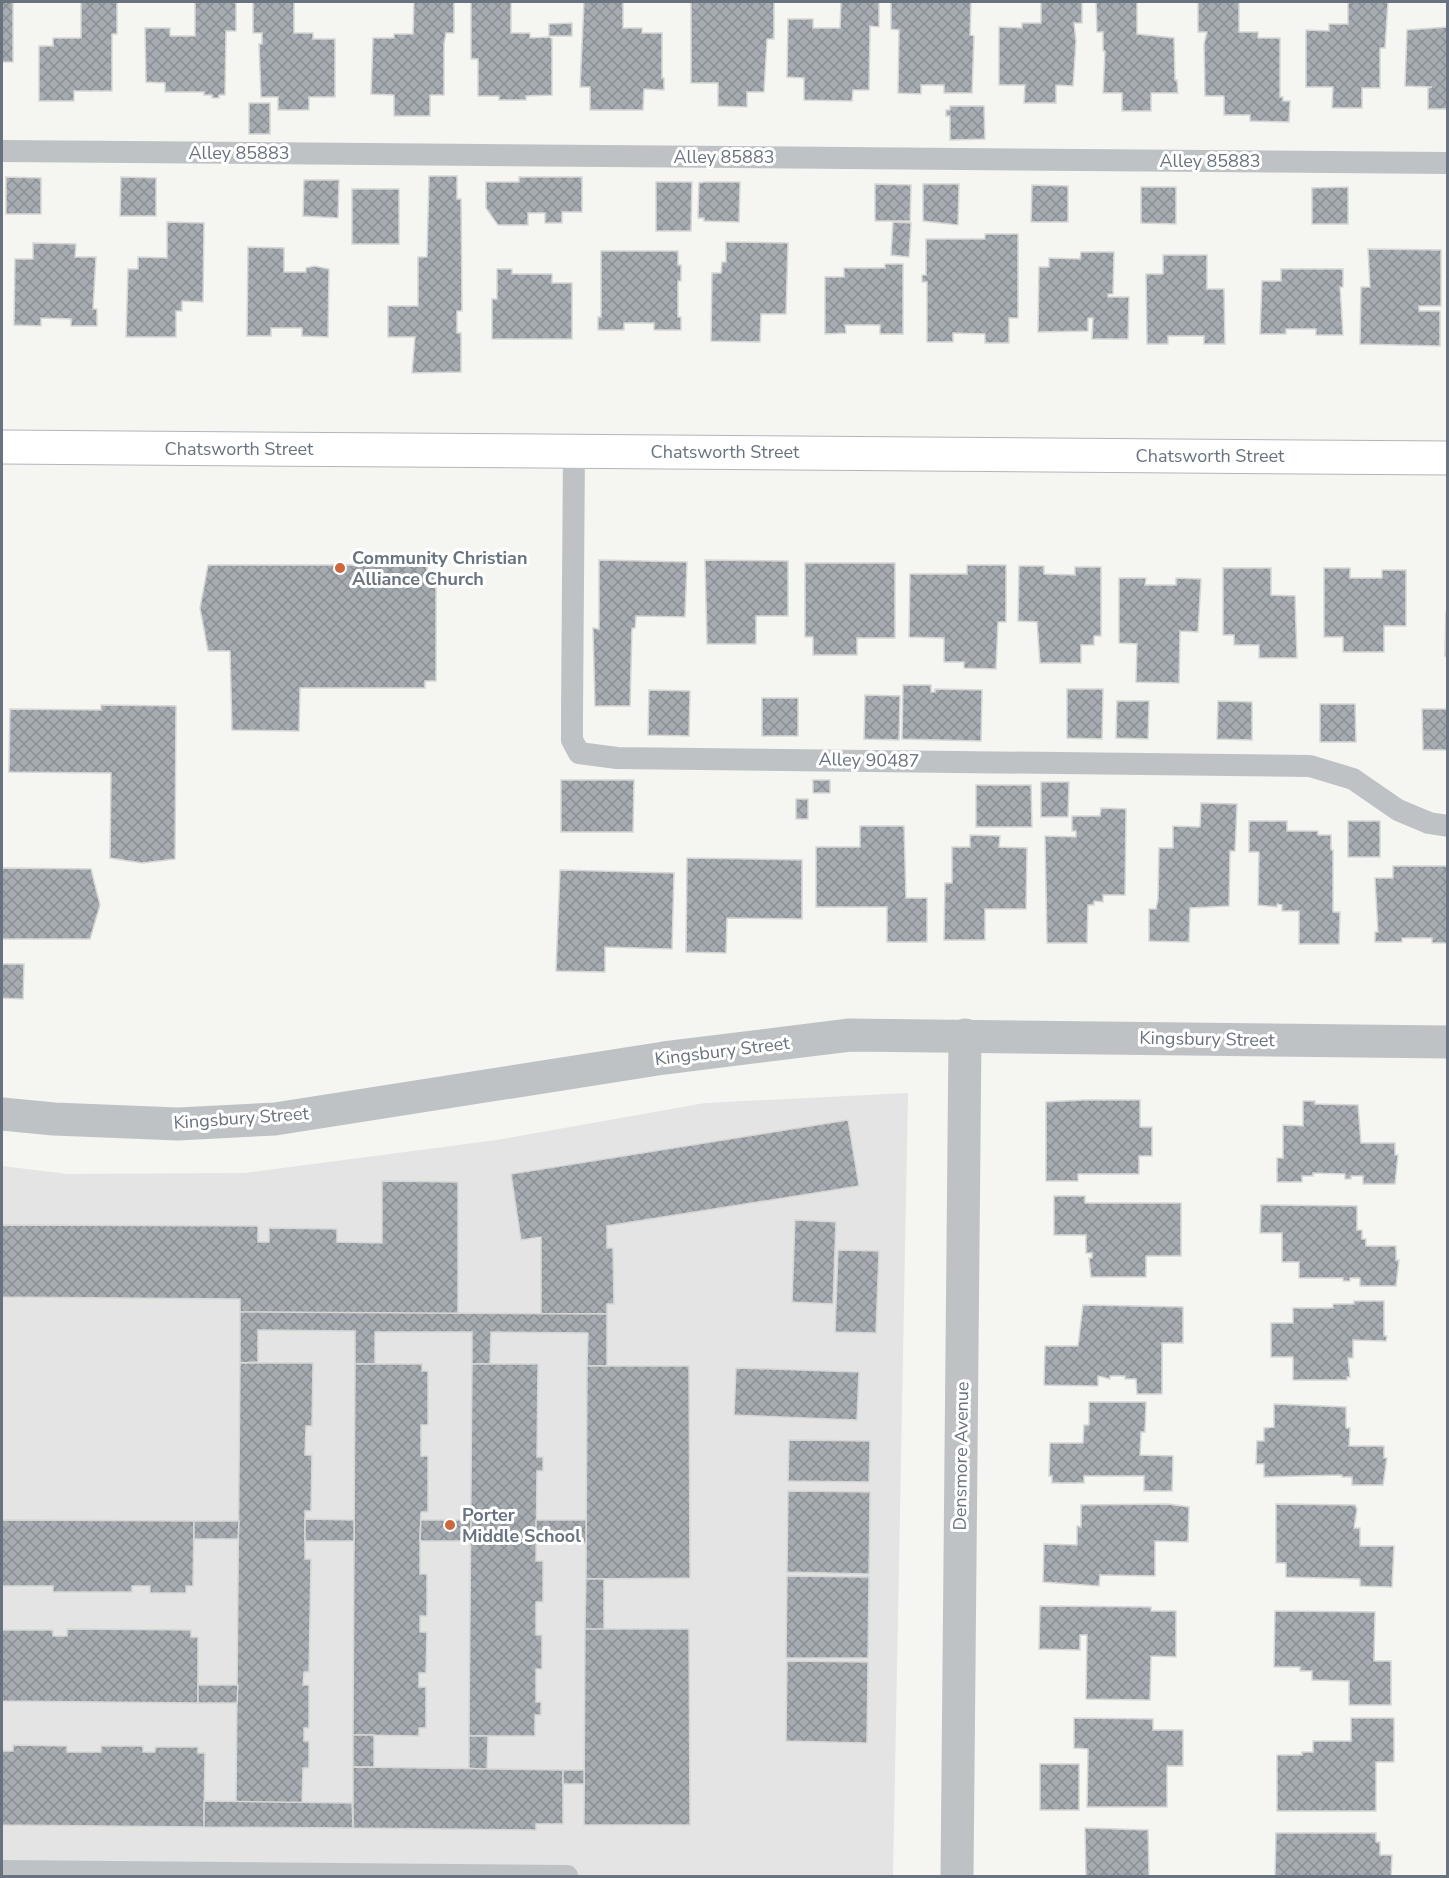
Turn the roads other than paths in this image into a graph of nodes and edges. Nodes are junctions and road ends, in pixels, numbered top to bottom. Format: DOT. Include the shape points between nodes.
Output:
graph roads {
  1 [pos="2,151"];
  2 [pos="1448,163"];
  3 [pos="2,447"];
  4 [pos="574,451"];
  5 [pos="1448,458"];
  6 [pos="1448,826"];
  7 [pos="965,1035"];
  8 [pos="1448,1042"];
  9 [pos="2,1114"];
  10 [pos="2,1871"];
  11 [pos="567,1876"];
  12 [pos="957,1876"];
  1 -- 2 [label="lane, Alley 85883"];
  3 -- 4 [label="main road, Chatsworth Street"];
  4 -- 5 [label="main road, Chatsworth Street"];
  4 -- 6 [label="lane, Alley 90487" via="572,740 579,753 617,758 1310,766 1353,779 1398,810"];
  7 -- 8 [label="street, Kingsbury Street"];
  7 -- 9 [label="street, Kingsbury Street" via="850,1035 664,1058 275,1119 177,1124"];
  7 -- 12 [label="street, Densmore Avenue"];
  10 -- 11 [label="lane"];
}
